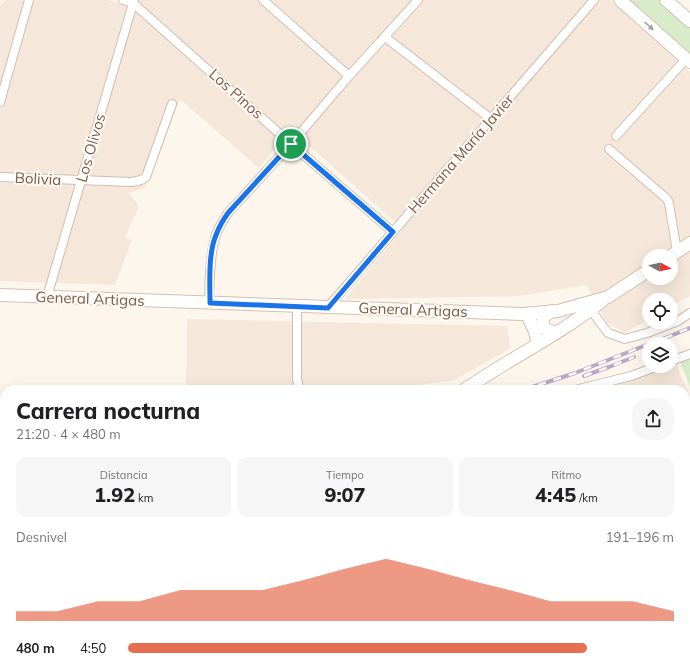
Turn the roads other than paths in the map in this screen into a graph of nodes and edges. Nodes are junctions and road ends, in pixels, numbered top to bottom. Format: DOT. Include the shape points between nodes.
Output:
graph roads {
  1 [pos="29,0"];
  2 [pos="123,0"];
  3 [pos="263,0"];
  4 [pos="418,0"];
  5 [pos="594,0"];
  6 [pos="620,0"];
  7 [pos="666,0"];
  8 [pos="134,2"];
  9 [pos="690,21"];
  10 [pos="385,36"];
  11 [pos="688,60"];
  12 [pos="350,76"];
  13 [pos="0,102"];
  14 [pos="172,104"];
  15 [pos="491,119"];
  16 [pos="616,136"];
  17 [pos="291,144"];
  18 [pos="609,149"];
  19 [pos="0,177"];
  20 [pos="81,181"];
  21 [pos="393,232"];
  22 [pos="690,243"];
  23 [pos="674,249"];
  24 [pos="678,251"];
  25 [pos="642,275"];
  26 [pos="0,295"];
  27 [pos="46,297"];
  28 [pos="608,297"];
  29 [pos="210,303"];
  30 [pos="297,306"];
  31 [pos="328,308"];
  32 [pos="591,310"];
  33 [pos="555,311"];
  34 [pos="690,313"];
  35 [pos="526,316"];
  36 [pos="543,325"];
  37 [pos="560,331"];
  38 [pos="536,337"];
  39 [pos="530,349"];
  40 [pos="690,354"];
  41 [pos="678,358"];
  42 [pos="642,372"];
  43 [pos="298,385"];
  44 [pos="471,385"];
  45 [pos="596,385"];
  1 -- 13 [label="street"];
  2 -- 8 [label="street"];
  3 -- 12 [label="street"];
  4 -- 10 [label="street"];
  5 -- 15 [label="street, Hermana María Javier"];
  6 -- 11 [label="street, one-way"];
  7 -- 9 [label="street"];
  8 -- 17 [label="street, Los Pinos"];
  8 -- 20 [label="street, Los Olivos"];
  10 -- 12 [label="street"];
  10 -- 15 [label="street"];
  11 -- 16 [label="street"];
  12 -- 17 [label="street"];
  14 -- 20 [label="street, Bolivia" via="146,177 132,182"];
  15 -- 21 [label="street, Hermana María Javier"];
  17 -- 21 [label="street, Los Pinos"];
  17 -- 29 [label="street" via="228,213 220,226 212,248"];
  18 -- 23 [label="street" via="667,199"];
  19 -- 20 [label="street, Bolivia"];
  20 -- 27 [label="street, Los Olivos"];
  21 -- 31 [label="street, Hermana María Javier"];
  22 -- 24 [label="street"];
  25 -- 28 [label="street, General Artigas"];
  26 -- 27 [label="street, General Artigas"];
  27 -- 29 [label="street, General Artigas"];
  28 -- 32 [label="street"];
  28 -- 33 [label="street, General Artigas"];
  29 -- 30 [label="street, General Artigas"];
  30 -- 31 [label="street, General Artigas"];
  30 -- 43 [label="street"];
  31 -- 35 [label="street, General Artigas"];
  32 -- 34 [label="street" via="608,333 626,339 678,321"];
  32 -- 37 [label="street"];
  33 -- 35 [label="street, General Artigas"];
  33 -- 36 [label="street" via="548,313"];
  33 -- 37 [label="street" via="562,314 565,319"];
  35 -- 36 [label="street"];
  35 -- 38 [label="street"];
  36 -- 37 [label="street" via="548,331"];
  36 -- 38 [label="street"];
  37 -- 39 [label="street"];
  38 -- 39 [label="street"];
  39 -- 44 [label="street"];
  40 -- 41 [label="street"];
  42 -- 45 [label="street"];
}
